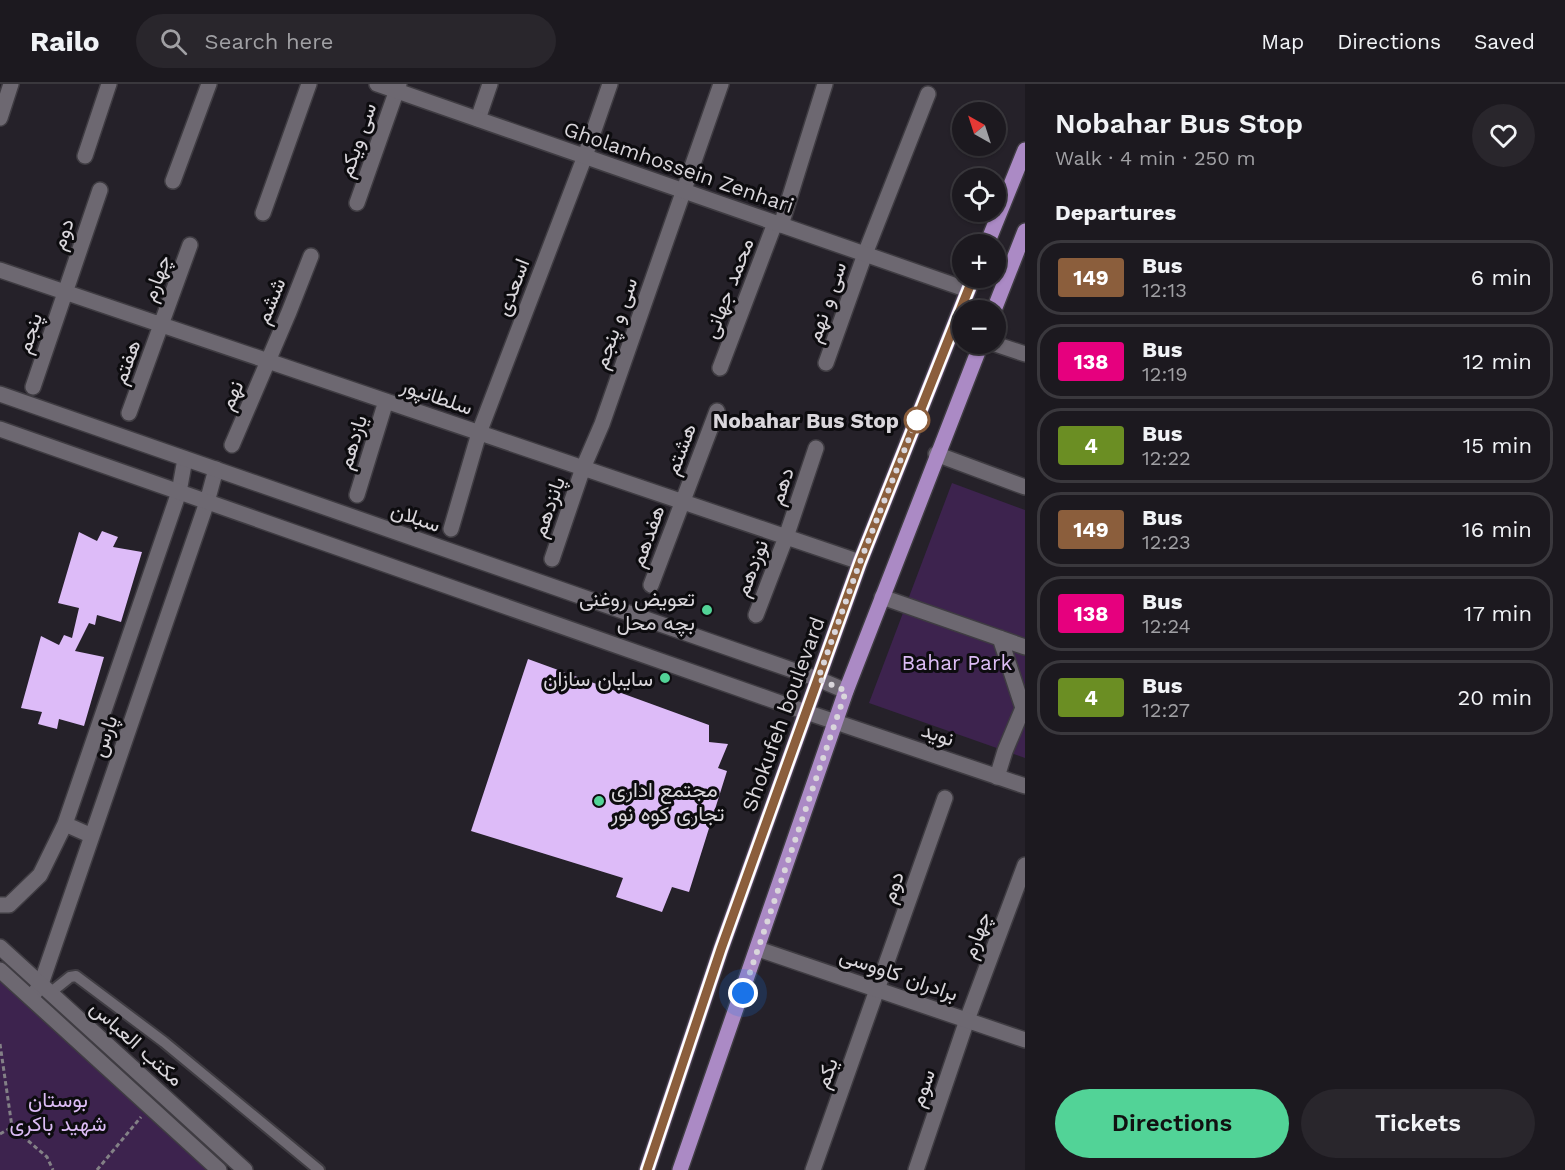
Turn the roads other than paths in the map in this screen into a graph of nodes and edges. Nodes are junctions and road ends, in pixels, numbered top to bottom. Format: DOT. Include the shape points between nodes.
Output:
graph roads {
  1 [pos="11,84"];
  2 [pos="110,84"];
  3 [pos="209,84"];
  4 [pos="309,84"];
  5 [pos="377,84"];
  6 [pos="490,84"];
  7 [pos="610,84"];
  8 [pos="721,84"];
  9 [pos="825,84"];
  10 [pos="398,87"];
  11 [pos="928,94"];
  12 [pos="0,118"];
  13 [pos="478,119"];
  14 [pos="1025,150"];
  15 [pos="85,156"];
  16 [pos="585,156"];
  17 [pos="172,181"];
  18 [pos="100,190"];
  19 [pos="684,191"];
  20 [pos="357,203"];
  21 [pos="264,213"];
  22 [pos="778,224"];
  23 [pos="1025,231"];
  24 [pos="991,234"];
  25 [pos="190,245"];
  26 [pos="865,254"];
  27 [pos="310,256"];
  28 [pos="0,270"];
  29 [pos="952,279"];
  30 [pos="969,288"];
  31 [pos="64,292"];
  32 [pos="998,300"];
  33 [pos="162,325"];
  34 [pos="1006,348"];
  35 [pos="977,354"];
  36 [pos="1025,354"];
  37 [pos="268,361"];
  38 [pos="826,363"];
  39 [pos="720,368"];
  40 [pos="33,387"];
  41 [pos="0,394"];
  42 [pos="386,401"];
  43 [pos="717,411"];
  44 [pos="129,413"];
  45 [pos="0,429"];
  46 [pos="479,433"];
  47 [pos="232,445"];
  48 [pos="816,448"];
  49 [pos="936,454"];
  50 [pos="185,459"];
  51 [pos="583,468"];
  52 [pos="216,469"];
  53 [pos="1025,487"];
  54 [pos="179,492"];
  55 [pos="357,495"];
  56 [pos="207,502"];
  57 [pos="682,502"];
  58 [pos="451,529"];
  59 [pos="786,537"];
  60 [pos="552,559"];
  61 [pos="860,562"];
  62 [pos="651,585"];
  63 [pos="882,597"];
  64 [pos="756,615"];
  65 [pos="1000,638"];
  66 [pos="1025,647"];
  67 [pos="818,679"];
  68 [pos="846,691"];
  69 [pos="806,712"];
  70 [pos="837,722"];
  71 [pos="997,777"];
  72 [pos="1025,786"];
  73 [pos="945,798"];
  74 [pos="65,824"];
  75 [pos="92,836"];
  76 [pos="1025,865"];
  77 [pos="0,905"];
  78 [pos="0,947"];
  79 [pos="758,949"];
  80 [pos="0,970"];
  81 [pos="45,989"];
  82 [pos="878,989"];
  83 [pos="31,998"];
  84 [pos="967,1020"];
  85 [pos="1025,1040"];
  86 [pos="219,1170"];
  87 [pos="245,1170"];
  88 [pos="318,1170"];
  89 [pos="647,1170"];
  90 [pos="680,1170"];
  91 [pos="813,1170"];
  92 [pos="916,1170"];
  1 -- 12 [label="street"];
  2 -- 15 [label="street"];
  3 -- 17 [label="street"];
  4 -- 21 [label="street"];
  5 -- 10 [label="street, Gholamhossein Zenhari"];
  6 -- 13 [label="street"];
  7 -- 16 [label="street, اسعدی"];
  8 -- 19 [label="street, سی و پنجم"];
  9 -- 22 [label="street, محمد جهانی"];
  10 -- 13 [label="street, Gholamhossein Zenhari"];
  10 -- 20 [label="street, سی ویکم"];
  11 -- 26 [label="street, سی و نهم"];
  13 -- 16 [label="street, Gholamhossein Zenhari"];
  14 -- 24 [label="main road"];
  16 -- 19 [label="street, Gholamhossein Zenhari"];
  16 -- 46 [label="street, اسعدی"];
  18 -- 31 [label="street, دوم"];
  19 -- 22 [label="street, Gholamhossein Zenhari"];
  19 -- 51 [label="street, سی و پنجم"];
  22 -- 26 [label="street, Gholamhossein Zenhari"];
  22 -- 39 [label="street, محمد جهانی"];
  23 -- 32 [label="main road"];
  25 -- 33 [label="street, چهارم"];
  26 -- 29 [label="street, Gholamhossein Zenhari"];
  26 -- 38 [label="street, سی و نهم"];
  27 -- 37 [label="street, ششم"];
  28 -- 31 [label="street, سلطانپور"];
  30 -- 61 [label="main road, Shokufeh boulevard"];
  31 -- 33 [label="street, سلطانپور"];
  31 -- 40 [label="street, پنجم"];
  33 -- 37 [label="street, سلطانپور"];
  33 -- 44 [label="street, هفتم"];
  34 -- 36 [label="street"];
  35 -- 49 [label="main road"];
  37 -- 42 [label="street, سلطانپور"];
  37 -- 47 [label="street, نهم"];
  41 -- 50 [label="street, سبلان"];
  42 -- 46 [label="street, سلطانپور"];
  42 -- 55 [label="street, یازدهم"];
  43 -- 57 [label="street, هشتم"];
  45 -- 54 [label="street"];
  46 -- 51 [label="street, سلطانپور"];
  46 -- 58 [label="street, اسعدی"];
  48 -- 59 [label="street, دهم"];
  49 -- 53 [label="street"];
  49 -- 63 [label="main road"];
  50 -- 52 [label="street, سبلان"];
  50 -- 54 [label="street, پارس"];
  51 -- 57 [label="street, سلطانپور"];
  51 -- 60 [label="street, پانزدهم"];
  52 -- 56 [label="street, پارس"];
  52 -- 67 [label="street, سبلان"];
  54 -- 56 [label="street"];
  54 -- 74 [label="street, پارس"];
  56 -- 69 [label="street"];
  56 -- 75 [label="street, پارس"];
  57 -- 59 [label="street, سلطانپور"];
  57 -- 62 [label="street, هفدهم"];
  59 -- 61 [label="street, سلطانپور"];
  59 -- 64 [label="street, نوزدهم"];
  61 -- 67 [label="main road, Shokufeh boulevard"];
  63 -- 65 [label="street"];
  63 -- 68 [label="main road"];
  65 -- 66 [label="street"];
  65 -- 71 [label="street" via="1023,708"];
  67 -- 68 [label="street, سبلان"];
  67 -- 69 [label="main road, Shokufeh boulevard"];
  68 -- 70 [label="main road"];
  69 -- 70 [label="street, نوید"];
  69 -- 89 [label="main road, Shokufeh boulevard"];
  70 -- 71 [label="street, نوید"];
  70 -- 79 [label="main road"];
  71 -- 72 [label="street, نوید"];
  73 -- 82 [label="street, دوم"];
  74 -- 75 [label="street"];
  74 -- 77 [label="street, پارس" via="40,874 9,905"];
  75 -- 81 [label="street, پارس"];
  76 -- 84 [label="street, چهارم"];
  78 -- 81 [label="street, مکتب العباس"];
  79 -- 82 [label="street, برادران کاووسی"];
  79 -- 90 [label="main road"];
  80 -- 83 [label="street, مکتب العباس"];
  81 -- 83 [label="street, پارس"];
  81 -- 87 [label="street, مکتب العباس"];
  81 -- 88 [label="lane" via="76,976 164,1042"];
  82 -- 84 [label="street, برادران کاووسی"];
  82 -- 91 [label="street, یکم"];
  83 -- 86 [label="street, مکتب العباس"];
  84 -- 85 [label="street, برادران کاووسی"];
  84 -- 92 [label="street, سوم"];
}
